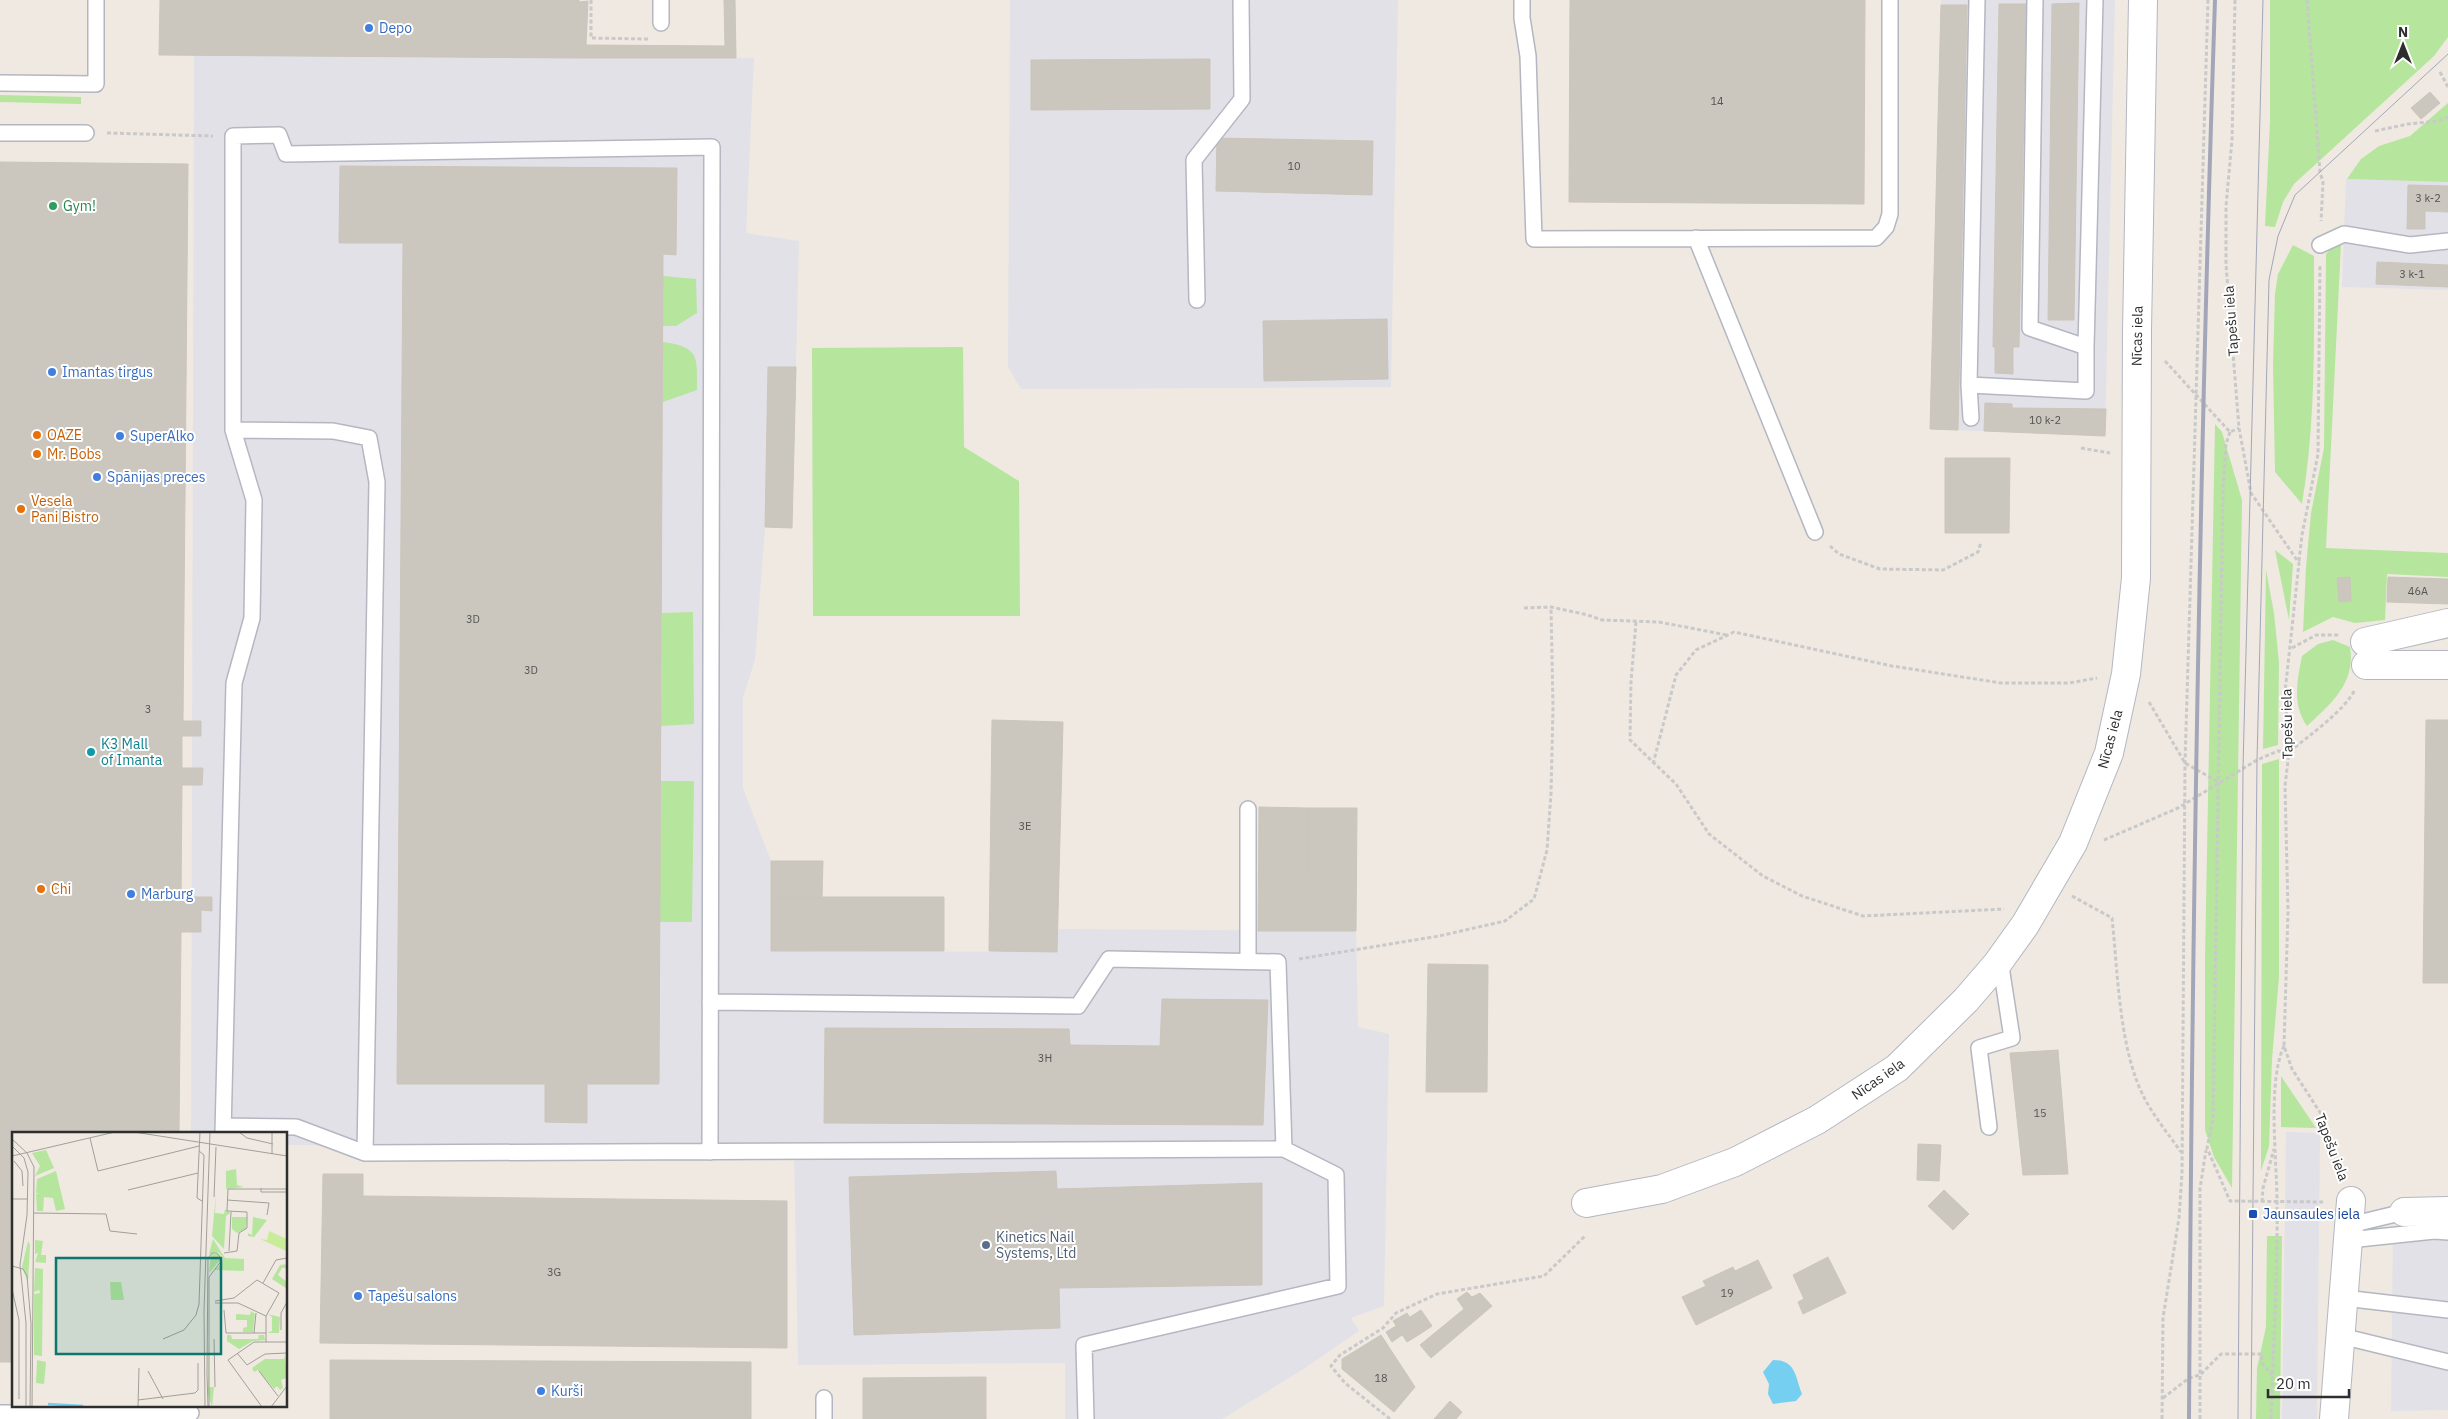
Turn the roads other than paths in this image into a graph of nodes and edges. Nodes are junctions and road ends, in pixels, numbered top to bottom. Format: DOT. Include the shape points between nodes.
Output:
graph roads {
  1 [pos="96,0"];
  2 [pos="661,0"];
  3 [pos="1241,0"];
  4 [pos="1522,0"];
  5 [pos="1890,0"];
  6 [pos="1977,0"];
  7 [pos="2035,0"];
  8 [pos="2095,0"];
  9 [pos="2143,0"];
  10 [pos="661,23"];
  11 [pos="0,83"];
  12 [pos="0,133"];
  13 [pos="86,133"];
  14 [pos="1696,238"];
  15 [pos="2320,240"];
  16 [pos="2448,241"];
  17 [pos="1197,300"];
  18 [pos="2086,348"];
  19 [pos="1969,385"];
  20 [pos="1971,418"];
  21 [pos="233,430"];
  22 [pos="1815,532"];
  23 [pos="2448,623"];
  24 [pos="2448,665"];
  25 [pos="1248,809"];
  26 [pos="2000,960"];
  27 [pos="1248,962"];
  28 [pos="710,1002"];
  29 [pos="1990,1127"];
  30 [pos="223,1129"];
  31 [pos="1284,1149"];
  32 [pos="710,1152"];
  33 [pos="365,1153"];
  34 [pos="1586,1203"];
  35 [pos="2448,1211"];
  36 [pos="2404,1212"];
  37 [pos="2350,1222"];
  38 [pos="2448,1232"];
  39 [pos="2344,1298"];
  40 [pos="2448,1310"];
  41 [pos="2341,1336"];
  42 [pos="2448,1362"];
  43 [pos="824,1398"];
  44 [pos="191,1412"];
  45 [pos="0,1413"];
  46 [pos="824,1419"];
  47 [pos="1086,1419"];
  48 [pos="2334,1419"];
  1 -- 11 [label="lane" via="96,84"];
  2 -- 10 [label="lane"];
  3 -- 17 [label="lane" via="1242,99 1194,160"];
  4 -- 14 [label="lane" via="1528,56 1534,239"];
  5 -- 14 [label="lane" via="1890,214 1886,227 1876,238"];
  6 -- 19 [label="lane"];
  7 -- 18 [label="lane" via="2030,328"];
  8 -- 18 [label="lane"];
  9 -- 26 [label="street, Nīcas iela" via="2136,331 2136,578 2126,674 2109,753 2073,842 2036,907"];
  12 -- 13 [label="lane"];
  14 -- 22 [label="lane"];
  15 -- 16 [label="lane" via="2344,234 2410,245"];
  18 -- 19 [label="lane" via="2086,391"];
  19 -- 20 [label="lane"];
  21 -- 28 [label="lane" via="233,136 280,135 286,154 712,147"];
  21 -- 30 [label="lane" via="254,500 252,618 234,683"];
  21 -- 33 [label="lane" via="333,430 369,438 377,482"];
  23 -- 24 [label="street" via="2366,653"];
  25 -- 27 [label="lane"];
  26 -- 29 [label="lane" via="2012,1038 1979,1048"];
  26 -- 34 [label="street, Nīcas iela" via="1966,1000 1898,1068 1817,1120 1735,1162 1662,1189"];
  27 -- 28 [label="lane" via="1109,959 1078,1006"];
  27 -- 31 [label="lane" via="1278,962"];
  28 -- 32 [label="lane"];
  30 -- 33 [label="lane" via="296,1127"];
  31 -- 32 [label="lane"];
  31 -- 47 [label="lane" via="1336,1175 1338,1286 1084,1345"];
  32 -- 33 [label="lane"];
  35 -- 36 [label="street"];
  36 -- 37 [label="lane"];
  37 -- 38 [label="lane"];
  37 -- 39 [label="street"];
  39 -- 40 [label="lane"];
  39 -- 41 [label="street"];
  41 -- 42 [label="lane"];
  41 -- 48 [label="street"];
  43 -- 46 [label="lane"];
  44 -- 45 [label="lane"];
}
